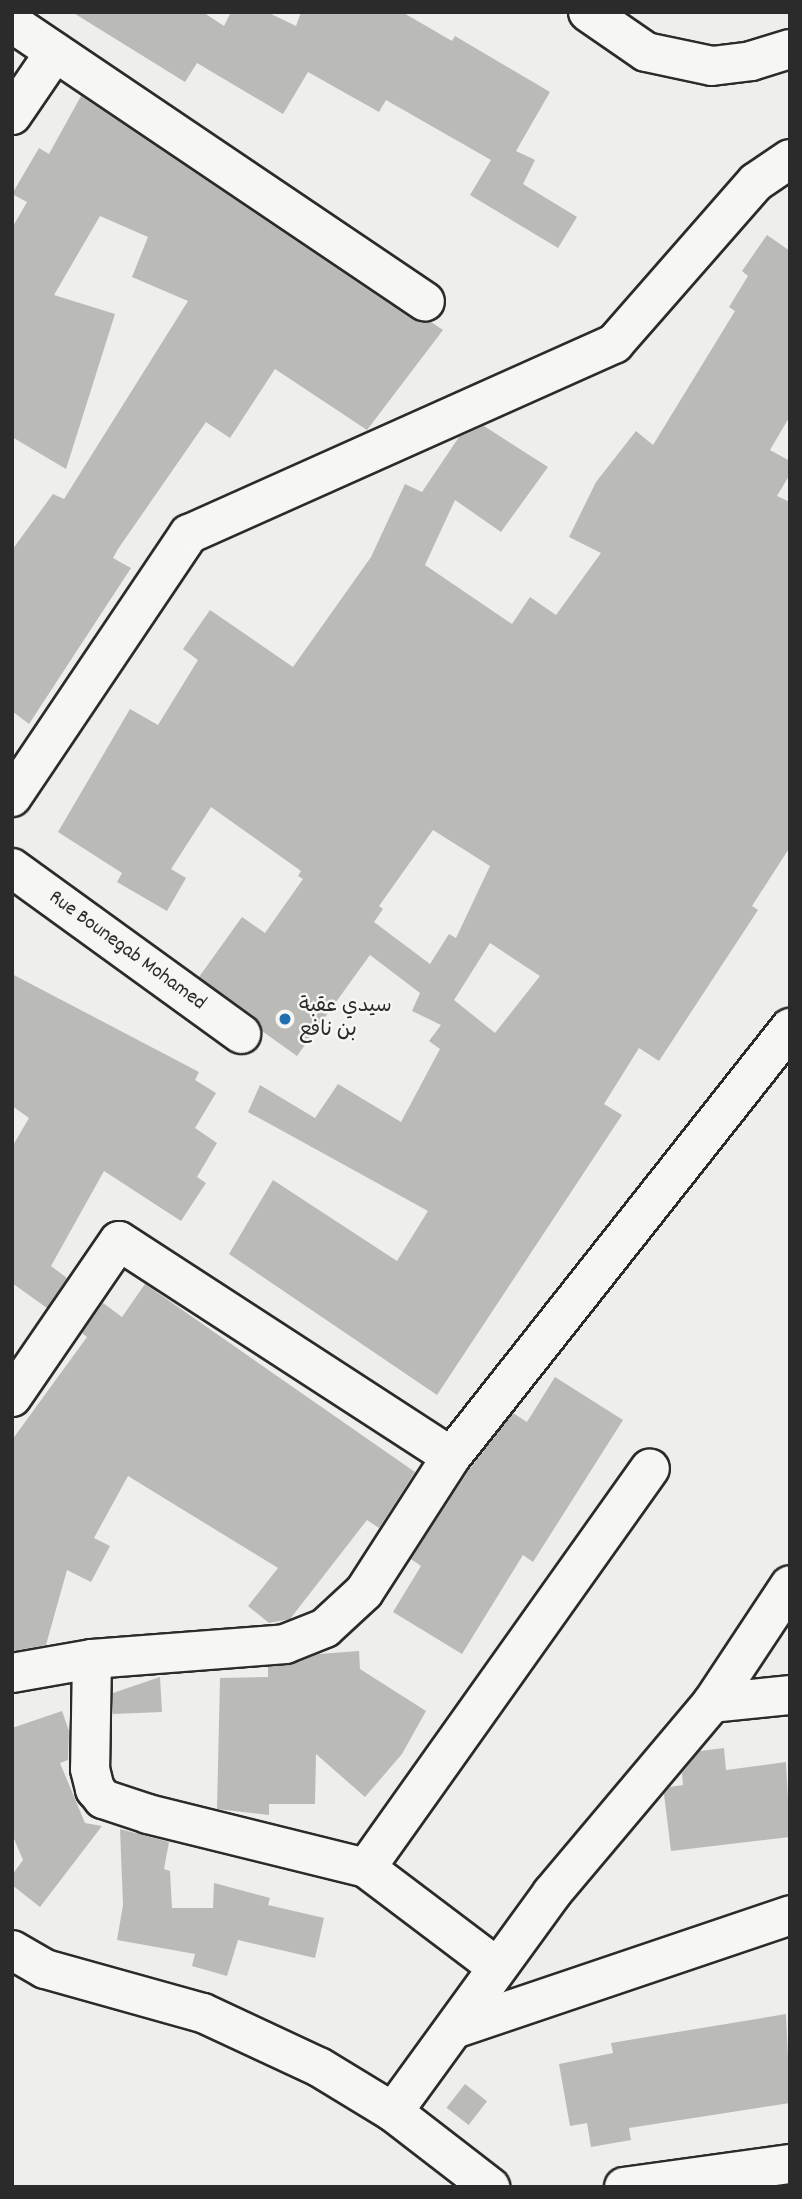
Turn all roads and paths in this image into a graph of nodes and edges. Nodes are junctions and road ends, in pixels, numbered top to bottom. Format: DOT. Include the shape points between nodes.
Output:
graph roads {
  1 [pos="588,12"];
  2 [pos="12,23"];
  3 [pos="790,49"];
  4 [pos="55,52"];
  5 [pos="12,115"];
  6 [pos="790,159"];
  7 [pos="425,302"];
  8 [pos="12,797"];
  9 [pos="12,868"];
  10 [pos="790,1028"];
  11 [pos="241,1034"];
  12 [pos="12,1397"];
  13 [pos="451,1457"];
  14 [pos="650,1469"];
  15 [pos="790,1585"];
  16 [pos="92,1659"];
  17 [pos="12,1673"];
  18 [pos="790,1695"];
  19 [pos="712,1703"];
  20 [pos="366,1868"];
  21 [pos="790,1915"];
  22 [pos="12,1950"];
  23 [pos="496,1967"];
  24 [pos="457,2028"];
  25 [pos="393,2112"];
  26 [pos="790,2164"];
  27 [pos="490,2187"];
  28 [pos="624,2187"];
  1 -- 3 [label="street" via="646,52 712,66"];
  2 -- 4 [label="street"];
  4 -- 5 [label="street"];
  4 -- 7 [label="street"];
  6 -- 8 [label="street" via="756,182 614,344 189,534"];
  9 -- 11 [label="street, Rue Bounegab Mohamed"];
  10 -- 13 [label="street"];
  12 -- 13 [label="street" via="119,1241"];
  13 -- 16 [label="street" via="364,1592 325,1628 285,1644"];
  14 -- 20 [label="street"];
  15 -- 19 [label="street"];
  16 -- 17 [label="street"];
  16 -- 20 [label="street" via="90,1769 103,1798 148,1814"];
  18 -- 19 [label="street"];
  19 -- 23 [label="street"];
  20 -- 23 [label="street"];
  21 -- 24 [label="street"];
  22 -- 25 [label="street" via="45,1969 203,2012 319,2067"];
  23 -- 24 [label="street"];
  24 -- 25 [label="street"];
  25 -- 27 [label="street"];
  26 -- 28 [label="street"];
}
